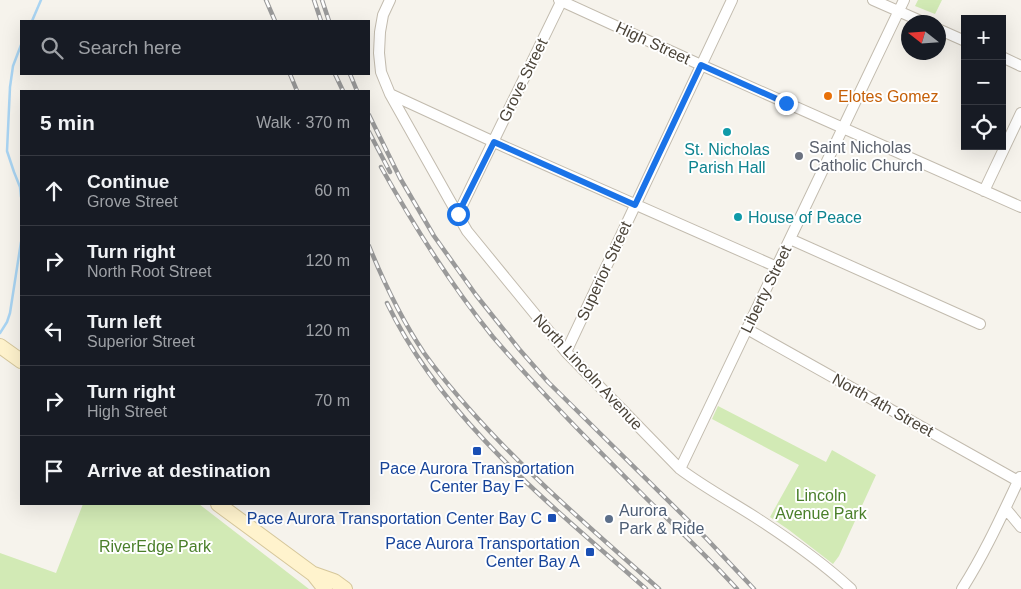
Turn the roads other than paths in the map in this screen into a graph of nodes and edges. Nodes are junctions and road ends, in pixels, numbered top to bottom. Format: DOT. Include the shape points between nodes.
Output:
graph roads {
  1 [pos="390,0"];
  2 [pos="561,0"];
  3 [pos="732,0"];
  4 [pos="873,0"];
  5 [pos="904,0"];
  6 [pos="898,11"];
  7 [pos="907,15"];
  8 [pos="946,33"];
  9 [pos="961,39"];
  10 [pos="1006,60"];
  11 [pos="701,65"];
  12 [pos="1021,66"];
  13 [pos="390,94"];
  14 [pos="1021,113"];
  15 [pos="843,128"];
  16 [pos="494,142"];
  17 [pos="984,190"];
  18 [pos="635,205"];
  19 [pos="1021,207"];
  20 [pos="458,214"];
  21 [pos="790,239"];
  22 [pos="777,267"];
  23 [pos="980,324"];
  24 [pos="747,329"];
  25 [pos="1,347"];
  26 [pos="566,352"];
  27 [pos="20,360"];
  28 [pos="680,469"];
  29 [pos="1020,478"];
  30 [pos="219,505"];
  31 [pos="1006,509"];
  32 [pos="1021,527"];
  33 [pos="313,574"];
  34 [pos="325,589"];
  35 [pos="345,589"];
  36 [pos="851,589"];
  37 [pos="962,589"];
  1 -- 13 [label="street, North Lincoln Avenue" via="380,32 379,53 381,72"];
  2 -- 11 [label="street, High Street"];
  2 -- 16 [label="street, Grove Street"];
  3 -- 11 [label="street, Superior Street"];
  4 -- 6 [label="street"];
  5 -- 6 [label="street, Liberty Street"];
  6 -- 7 [label="street"];
  6 -- 15 [label="street, Liberty Street"];
  8 -- 9 [label="street"];
  10 -- 12 [label="street"];
  11 -- 15 [label="street, High Street"];
  11 -- 18 [label="street, Superior Street"];
  13 -- 16 [label="street"];
  13 -- 20 [label="street, North Lincoln Avenue"];
  14 -- 17 [label="street"];
  15 -- 17 [label="street, High Street"];
  15 -- 21 [label="street, Liberty Street"];
  16 -- 18 [label="street"];
  16 -- 20 [label="street, Grove Street"];
  17 -- 19 [label="street, High Street"];
  18 -- 22 [label="street"];
  18 -- 26 [label="street, Superior Street"];
  20 -- 26 [label="street, North Lincoln Avenue" via="467,231"];
  21 -- 22 [label="street, Liberty Street"];
  21 -- 23 [label="street"];
  22 -- 24 [label="street, Liberty Street"];
  24 -- 28 [label="street, Liberty Street"];
  24 -- 29 [label="street, North 4th Street"];
  25 -- 27 [label="main road"];
  26 -- 28 [label="street, North Lincoln Avenue"];
  28 -- 36 [label="street, North Lincoln Avenue" via="810,554"];
  29 -- 31 [label="street"];
  30 -- 33 [label="main road"];
  31 -- 32 [label="street"];
  31 -- 37 [label="street"];
  33 -- 34 [label="main road"];
  33 -- 35 [label="main road"];
}
